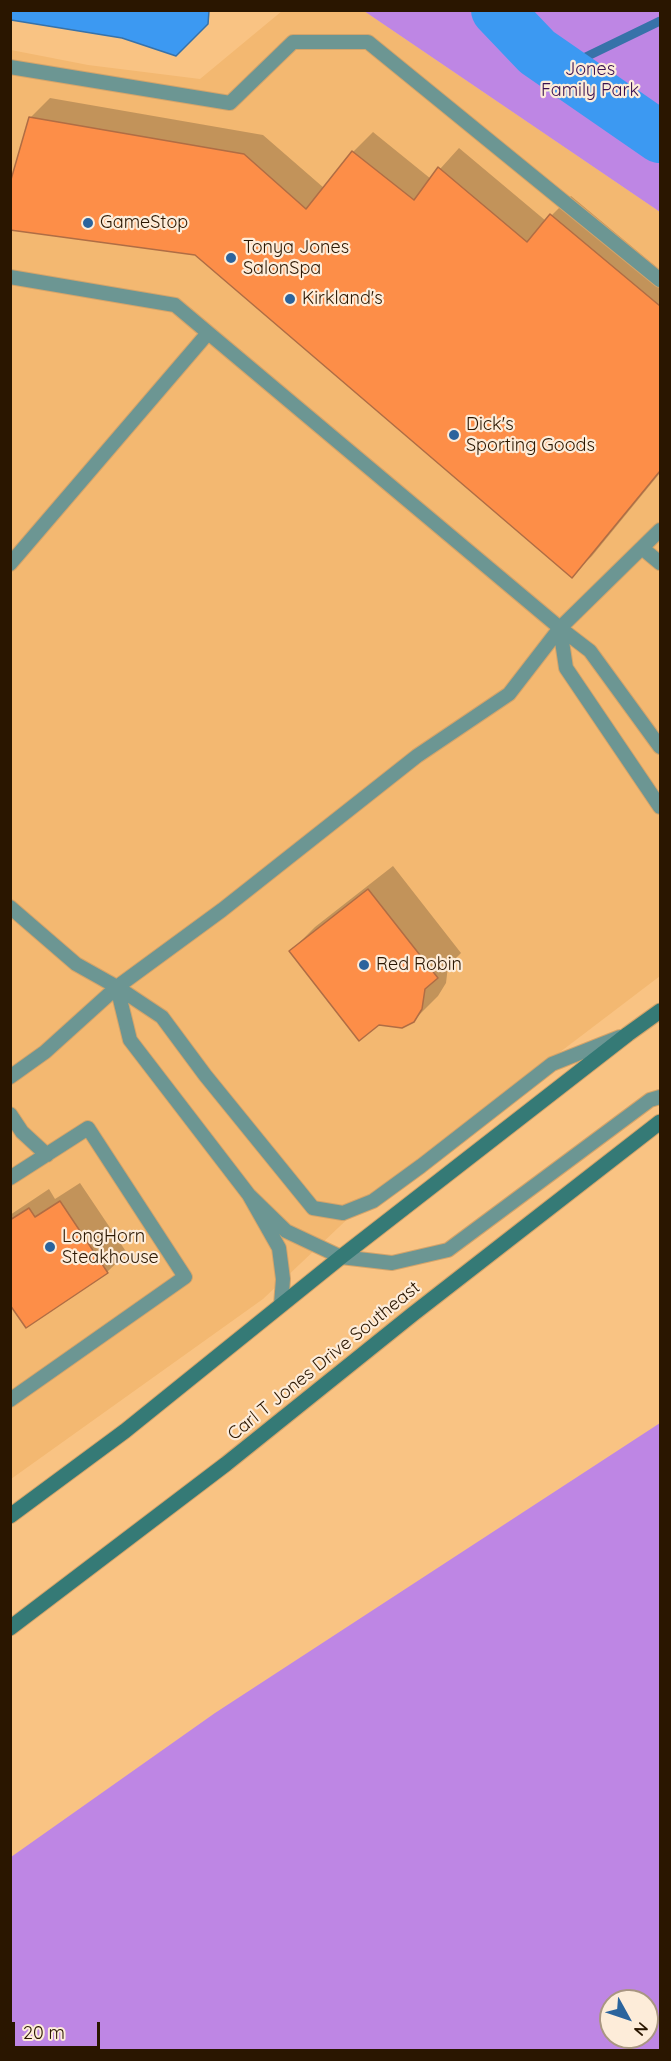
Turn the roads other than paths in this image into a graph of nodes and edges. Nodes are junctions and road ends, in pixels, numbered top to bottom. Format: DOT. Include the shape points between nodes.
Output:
graph roads {
  1 [pos="10,67"];
  2 [pos="10,277"];
  3 [pos="660,280"];
  4 [pos="208,333"];
  5 [pos="660,530"];
  6 [pos="642,548"];
  7 [pos="660,563"];
  8 [pos="10,564"];
  9 [pos="560,628"];
  10 [pos="660,747"];
  11 [pos="660,807"];
  12 [pos="10,907"];
  13 [pos="117,987"];
  14 [pos="660,1011"];
  15 [pos="628,1034"];
  16 [pos="10,1077"];
  17 [pos="660,1097"];
  18 [pos="10,1114"];
  19 [pos="660,1122"];
  20 [pos="47,1155"];
  21 [pos="10,1178"];
  22 [pos="249,1196"];
  23 [pos="341,1257"];
  24 [pos="281,1305"];
  25 [pos="10,1400"];
  26 [pos="10,1516"];
  27 [pos="10,1628"];
  1 -- 3 [label="lane" via="230,103 293,42 368,42"];
  2 -- 4 [label="lane" via="175,305"];
  4 -- 8 [label="lane"];
  4 -- 9 [label="lane"];
  5 -- 6 [label="lane"];
  6 -- 7 [label="lane"];
  6 -- 9 [label="lane"];
  9 -- 10 [label="lane" via="590,651"];
  9 -- 11 [label="lane" via="566,668"];
  9 -- 13 [label="lane" via="508,694 417,756 222,910"];
  12 -- 13 [label="lane" via="76,964"];
  13 -- 15 [label="lane" via="162,1017 314,1208 343,1213 373,1201 552,1064"];
  13 -- 16 [label="lane" via="45,1052"];
  13 -- 22 [label="lane" via="130,1040"];
  14 -- 15 [label="main road"];
  15 -- 23 [label="main road"];
  17 -- 23 [label="lane" via="650,1100 448,1250 392,1263"];
  18 -- 20 [label="lane"];
  19 -- 27 [label="main road, Carl T Jones Drive Southeast" via="226,1464"];
  20 -- 21 [label="lane"];
  20 -- 25 [label="lane" via="88,1128 185,1277"];
  22 -- 23 [label="lane" via="286,1231"];
  22 -- 24 [label="lane" via="279,1248 284,1280"];
  23 -- 24 [label="main road"];
  24 -- 26 [label="main road" via="125,1431"];
}
